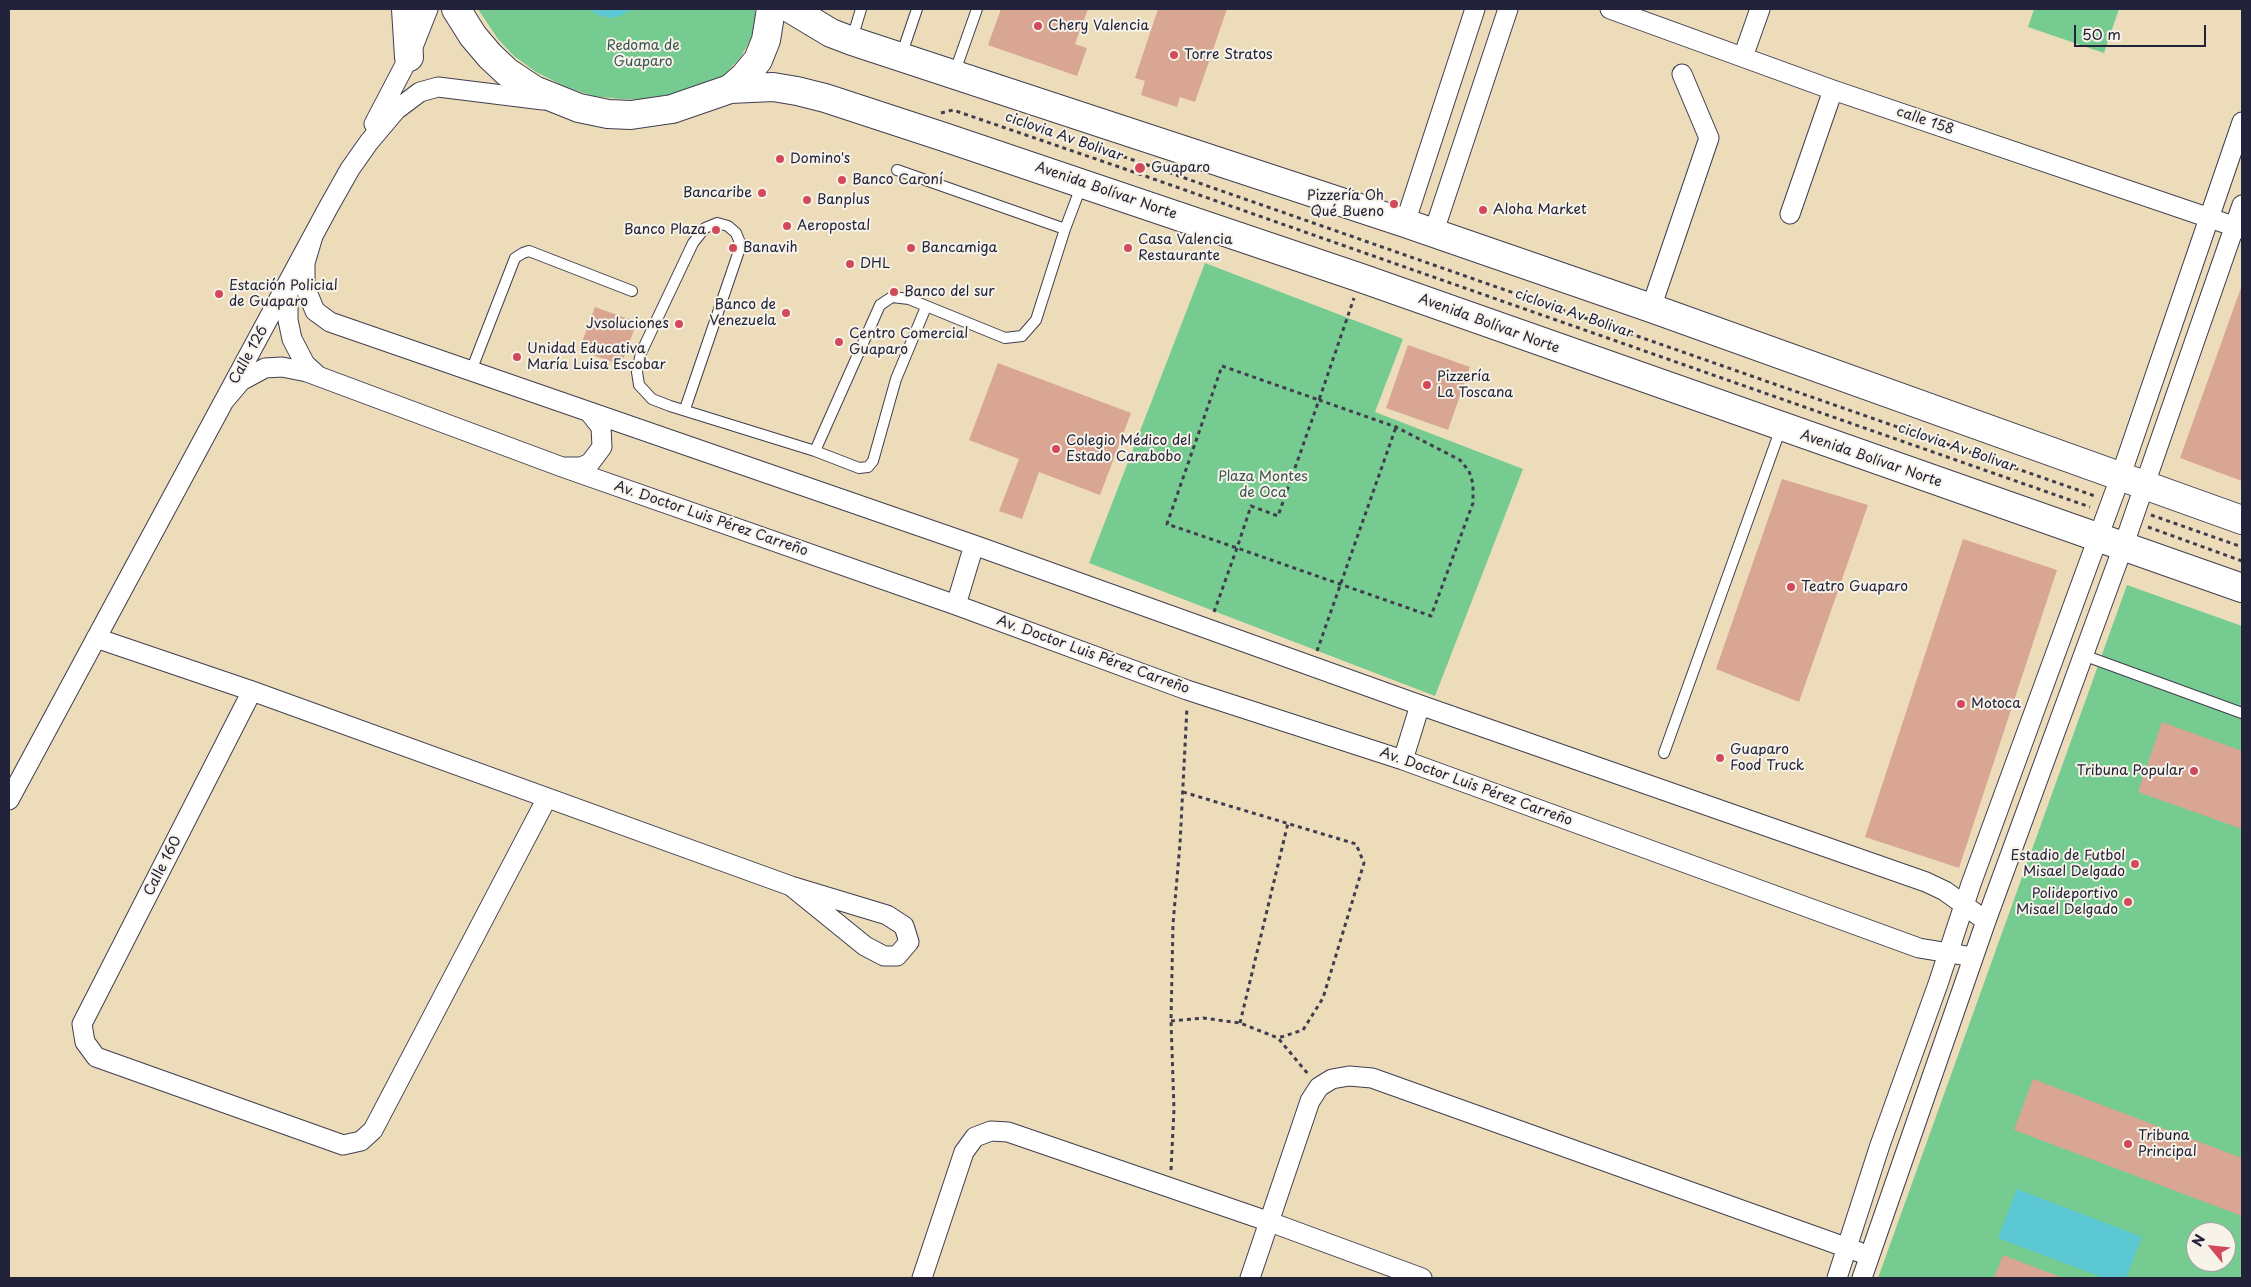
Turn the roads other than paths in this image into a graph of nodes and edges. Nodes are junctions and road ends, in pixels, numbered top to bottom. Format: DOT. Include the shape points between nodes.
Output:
graph roads {
  1 [pos="406,9"];
  2 [pos="428,9"];
  3 [pos="456,9"];
  4 [pos="771,9"];
  5 [pos="792,9"];
  6 [pos="828,9"];
  7 [pos="861,9"];
  8 [pos="917,9"];
  9 [pos="977,9"];
  10 [pos="1476,9"];
  11 [pos="1508,9"];
  12 [pos="1610,9"];
  13 [pos="1760,9"];
  14 [pos="852,41"];
  15 [pos="409,57"];
  16 [pos="900,57"];
  17 [pos="1743,57"];
  18 [pos="954,74"];
  19 [pos="1682,74"];
  20 [pos="730,89"];
  21 [pos="1833,90"];
  22 [pos="562,103"];
  23 [pos="2242,122"];
  24 [pos="350,169"];
  25 [pos="897,170"];
  26 [pos="1082,182"];
  27 [pos="2242,205"];
  28 [pos="1790,214"];
  29 [pos="2208,217"];
  30 [pos="1405,223"];
  31 [pos="2239,228"];
  32 [pos="1064,229"];
  33 [pos="1433,234"];
  34 [pos="313,236"];
  35 [pos="291,278"];
  36 [pos="632,291"];
  37 [pos="926,307"];
  38 [pos="1651,308"];
  39 [pos="471,371"];
  40 [pos="318,376"];
  41 [pos="224,401"];
  42 [pos="686,409"];
  43 [pos="589,412"];
  44 [pos="1781,428"];
  45 [pos="815,451"];
  46 [pos="562,467"];
  47 [pos="2133,480"];
  48 [pos="2242,520"];
  49 [pos="2110,542"];
  50 [pos="974,545"];
  51 [pos="2242,588"];
  52 [pos="956,605"];
  53 [pos="96,638"];
  54 [pos="2083,655"];
  55 [pos="252,691"];
  56 [pos="1420,705"];
  57 [pos="2242,713"];
  58 [pos="1664,753"];
  59 [pos="1403,760"];
  60 [pos="547,798"];
  61 [pos="9,800"];
  62 [pos="791,886"];
  63 [pos="1966,905"];
  64 [pos="1986,921"];
  65 [pos="1948,953"];
  66 [pos="1974,957"];
  67 [pos="1270,1222"];
  68 [pos="1847,1248"];
  69 [pos="1870,1257"];
  70 [pos="922,1278"];
  71 [pos="1250,1278"];
  72 [pos="1422,1278"];
  73 [pos="1837,1278"];
  74 [pos="1862,1278"];
  1 -- 15 [label="main road"];
  2 -- 15 [label="street"];
  3 -- 22 [label="main road" via="473,36 507,72"];
  4 -- 20 [label="main road" via="766,40 758,60"];
  5 -- 14 [label="main road" via="816,25"];
  6 -- 14 [label="main road"];
  7 -- 14 [label="lane"];
  8 -- 16 [label="lane"];
  9 -- 18 [label="lane"];
  10 -- 30 [label="street"];
  11 -- 33 [label="street"];
  12 -- 17 [label="street, calle 158"];
  13 -- 17 [label="street"];
  14 -- 16 [label="main road"];
  15 -- 24 [label="street"];
  16 -- 18 [label="main road"];
  17 -- 21 [label="street, calle 158"];
  18 -- 30 [label="main road"];
  19 -- 38 [label="street" via="1709,138"];
  20 -- 22 [label="main road" via="672,109 631,115 608,114"];
  20 -- 26 [label="main road, Avenida Bolívar Norte" via="773,87 825,98"];
  21 -- 28 [label="street"];
  21 -- 29 [label="street, calle 158"];
  22 -- 24 [label="street, Calle 126" via="459,88 438,87 420,92 396,110"];
  23 -- 29 [label="street"];
  24 -- 34 [label="street, Calle 126"];
  25 -- 32 [label="lane"];
  26 -- 32 [label="lane"];
  26 -- 44 [label="main road, Avenida Bolívar Norte"];
  27 -- 31 [label="street"];
  29 -- 31 [label="street, calle 158"];
  29 -- 47 [label="street"];
  30 -- 33 [label="main road"];
  31 -- 47 [label="street"];
  32 -- 37 [label="lane" via="1036,320 1022,336 1005,338"];
  33 -- 38 [label="main road"];
  34 -- 35 [label="street, Calle 126"];
  34 -- 39 [label="street" via="305,263 305,287 315,311 330,322"];
  35 -- 40 [label="street" via="286,294 292,339 305,364"];
  35 -- 41 [label="street, Calle 126"];
  36 -- 39 [label="lane" via="529,251 523,252 515,258"];
  37 -- 45 [label="lane" via="909,299 892,297 880,305"];
  37 -- 45 [label="lane" via="896,379 873,461 868,467 859,468"];
  38 -- 47 [label="main road"];
  39 -- 43 [label="street"];
  40 -- 41 [label="street, Av. Doctor Luis Pérez Carreño" via="282,367 265,368 241,381"];
  40 -- 46 [label="street, Av. Doctor Luis Pérez Carreño"];
  41 -- 53 [label="street, Calle 126"];
  42 -- 42 [label="lane" via="652,399 639,385 637,372 642,353 694,243 705,228 716,223 728,226 736,233 741,245"];
  42 -- 45 [label="lane"];
  43 -- 46 [label="street" via="596,418 603,437 597,456 581,467"];
  43 -- 50 [label="street"];
  44 -- 49 [label="main road, Avenida Bolívar Norte"];
  44 -- 58 [label="lane"];
  46 -- 52 [label="street, Av. Doctor Luis Pérez Carreño"];
  47 -- 48 [label="main road"];
  47 -- 49 [label="street"];
  47 -- 49 [label="street"];
  49 -- 51 [label="main road, Avenida Bolívar Norte"];
  49 -- 54 [label="street"];
  49 -- 63 [label="street" via="1971,884"];
  50 -- 52 [label="street"];
  50 -- 56 [label="street"];
  52 -- 59 [label="street, Av. Doctor Luis Pérez Carreño" via="1187,690"];
  53 -- 55 [label="street"];
  53 -- 61 [label="street, Calle 126"];
  54 -- 57 [label="lane"];
  54 -- 64 [label="street"];
  55 -- 60 [label="street"];
  55 -- 60 [label="street, Calle 160" via="82,1024 85,1042 96,1057 343,1145 361,1141 373,1130"];
  56 -- 59 [label="street"];
  56 -- 63 [label="street" via="1926,882"];
  59 -- 65 [label="street, Av. Doctor Luis Pérez Carreño" via="1919,948"];
  60 -- 62 [label="street"];
  62 -- 62 [label="street" via="887,916 904,926 909,942 897,956 884,956 865,946"];
  63 -- 64 [label="street"];
  63 -- 65 [label="street"];
  64 -- 66 [label="street"];
  65 -- 66 [label="street, Av. Doctor Luis Pérez Carreño"];
  65 -- 68 [label="street"];
  66 -- 69 [label="street"];
  67 -- 68 [label="street" via="1310,1101 1319,1087 1332,1079 1348,1076 1372,1078"];
  67 -- 70 [label="street" via="1008,1132 991,1131 975,1137 964,1152"];
  67 -- 71 [label="street"];
  67 -- 72 [label="street"];
  68 -- 69 [label="street"];
  68 -- 73 [label="street"];
  69 -- 74 [label="street"];
}
